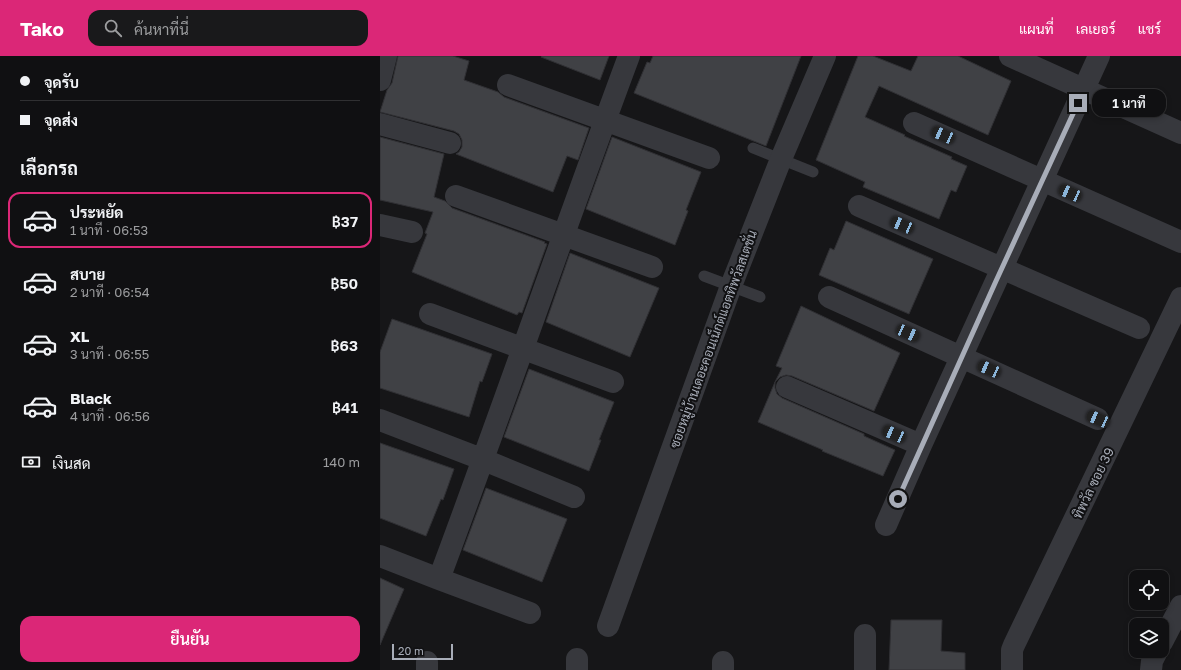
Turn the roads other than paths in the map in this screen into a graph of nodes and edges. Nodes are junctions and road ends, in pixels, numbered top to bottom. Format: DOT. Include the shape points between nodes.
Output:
graph roads {
  1 [pos="386,56"];
  2 [pos="629,56"];
  3 [pos="825,56"];
  4 [pos="1010,56"];
  5 [pos="1100,56"];
  6 [pos="380,80"];
  7 [pos="508,85"];
  8 [pos="1084,90"];
  9 [pos="605,120"];
  10 [pos="914,123"];
  11 [pos="380,124"];
  12 [pos="1181,133"];
  13 [pos="450,143"];
  14 [pos="753,148"];
  15 [pos="709,158"];
  16 [pos="781,159"];
  17 [pos="814,172"];
  18 [pos="1042,180"];
  19 [pos="456,196"];
  20 [pos="859,206"];
  21 [pos="380,225"];
  22 [pos="412,232"];
  23 [pos="564,235"];
  24 [pos="1181,242"];
  25 [pos="652,267"];
  26 [pos="1002,268"];
  27 [pos="704,276"];
  28 [pos="730,286"];
  29 [pos="760,297"];
  30 [pos="829,297"];
  31 [pos="1181,298"];
  32 [pos="430,314"];
  33 [pos="1139,328"];
  34 [pos="523,347"];
  35 [pos="961,357"];
  36 [pos="613,382"];
  37 [pos="787,387"];
  38 [pos="1098,419"];
  39 [pos="380,420"];
  40 [pos="921,445"];
  41 [pos="484,460"];
  42 [pos="574,497"];
  43 [pos="886,525"];
  44 [pos="380,556"];
  45 [pos="439,579"];
  46 [pos="1181,606"];
  47 [pos="530,613"];
  48 [pos="608,626"];
  49 [pos="1169,629"];
  50 [pos="864,635"];
  51 [pos="1154,658"];
  52 [pos="864,670"];
  53 [pos="1012,670"];
  54 [pos="1151,670"];
  1 -- 6 [label="street"];
  2 -- 9 [label="street"];
  3 -- 16 [label="street, ซอยหมู่บ้านเดอะคอนเน็กต์แอตทิพวัลสเตชั่น"];
  4 -- 8 [label="street"];
  5 -- 8 [label="street"];
  7 -- 9 [label="street"];
  8 -- 12 [label="street"];
  8 -- 18 [label="street"];
  9 -- 15 [label="street"];
  9 -- 23 [label="street"];
  10 -- 18 [label="street"];
  11 -- 13 [label="street"];
  14 -- 16 [label="lane"];
  16 -- 17 [label="lane"];
  16 -- 28 [label="street, ซอยหมู่บ้านเดอะคอนเน็กต์แอตทิพวัลสเตชั่น"];
  18 -- 24 [label="street"];
  18 -- 26 [label="street"];
  19 -- 23 [label="street"];
  20 -- 26 [label="street"];
  21 -- 22 [label="street"];
  23 -- 25 [label="street"];
  23 -- 34 [label="street"];
  26 -- 33 [label="street"];
  26 -- 35 [label="street"];
  27 -- 28 [label="lane"];
  28 -- 29 [label="lane"];
  28 -- 48 [label="street, ซอยหมู่บ้านเดอะคอนเน็กต์แอตทิพวัลสเตชั่น"];
  30 -- 35 [label="street"];
  31 -- 53 [label="street, ทิพวัล ซอย 39" via="1012,650"];
  32 -- 34 [label="street"];
  34 -- 36 [label="street"];
  34 -- 41 [label="street"];
  35 -- 38 [label="street"];
  35 -- 40 [label="street"];
  37 -- 40 [label="street"];
  39 -- 41 [label="street"];
  40 -- 43 [label="street"];
  41 -- 42 [label="street"];
  41 -- 45 [label="street"];
  44 -- 45 [label="street"];
  45 -- 47 [label="street"];
  46 -- 49 [label="street"];
  50 -- 52 [label="street"];
  51 -- 54 [label="street"];
}
